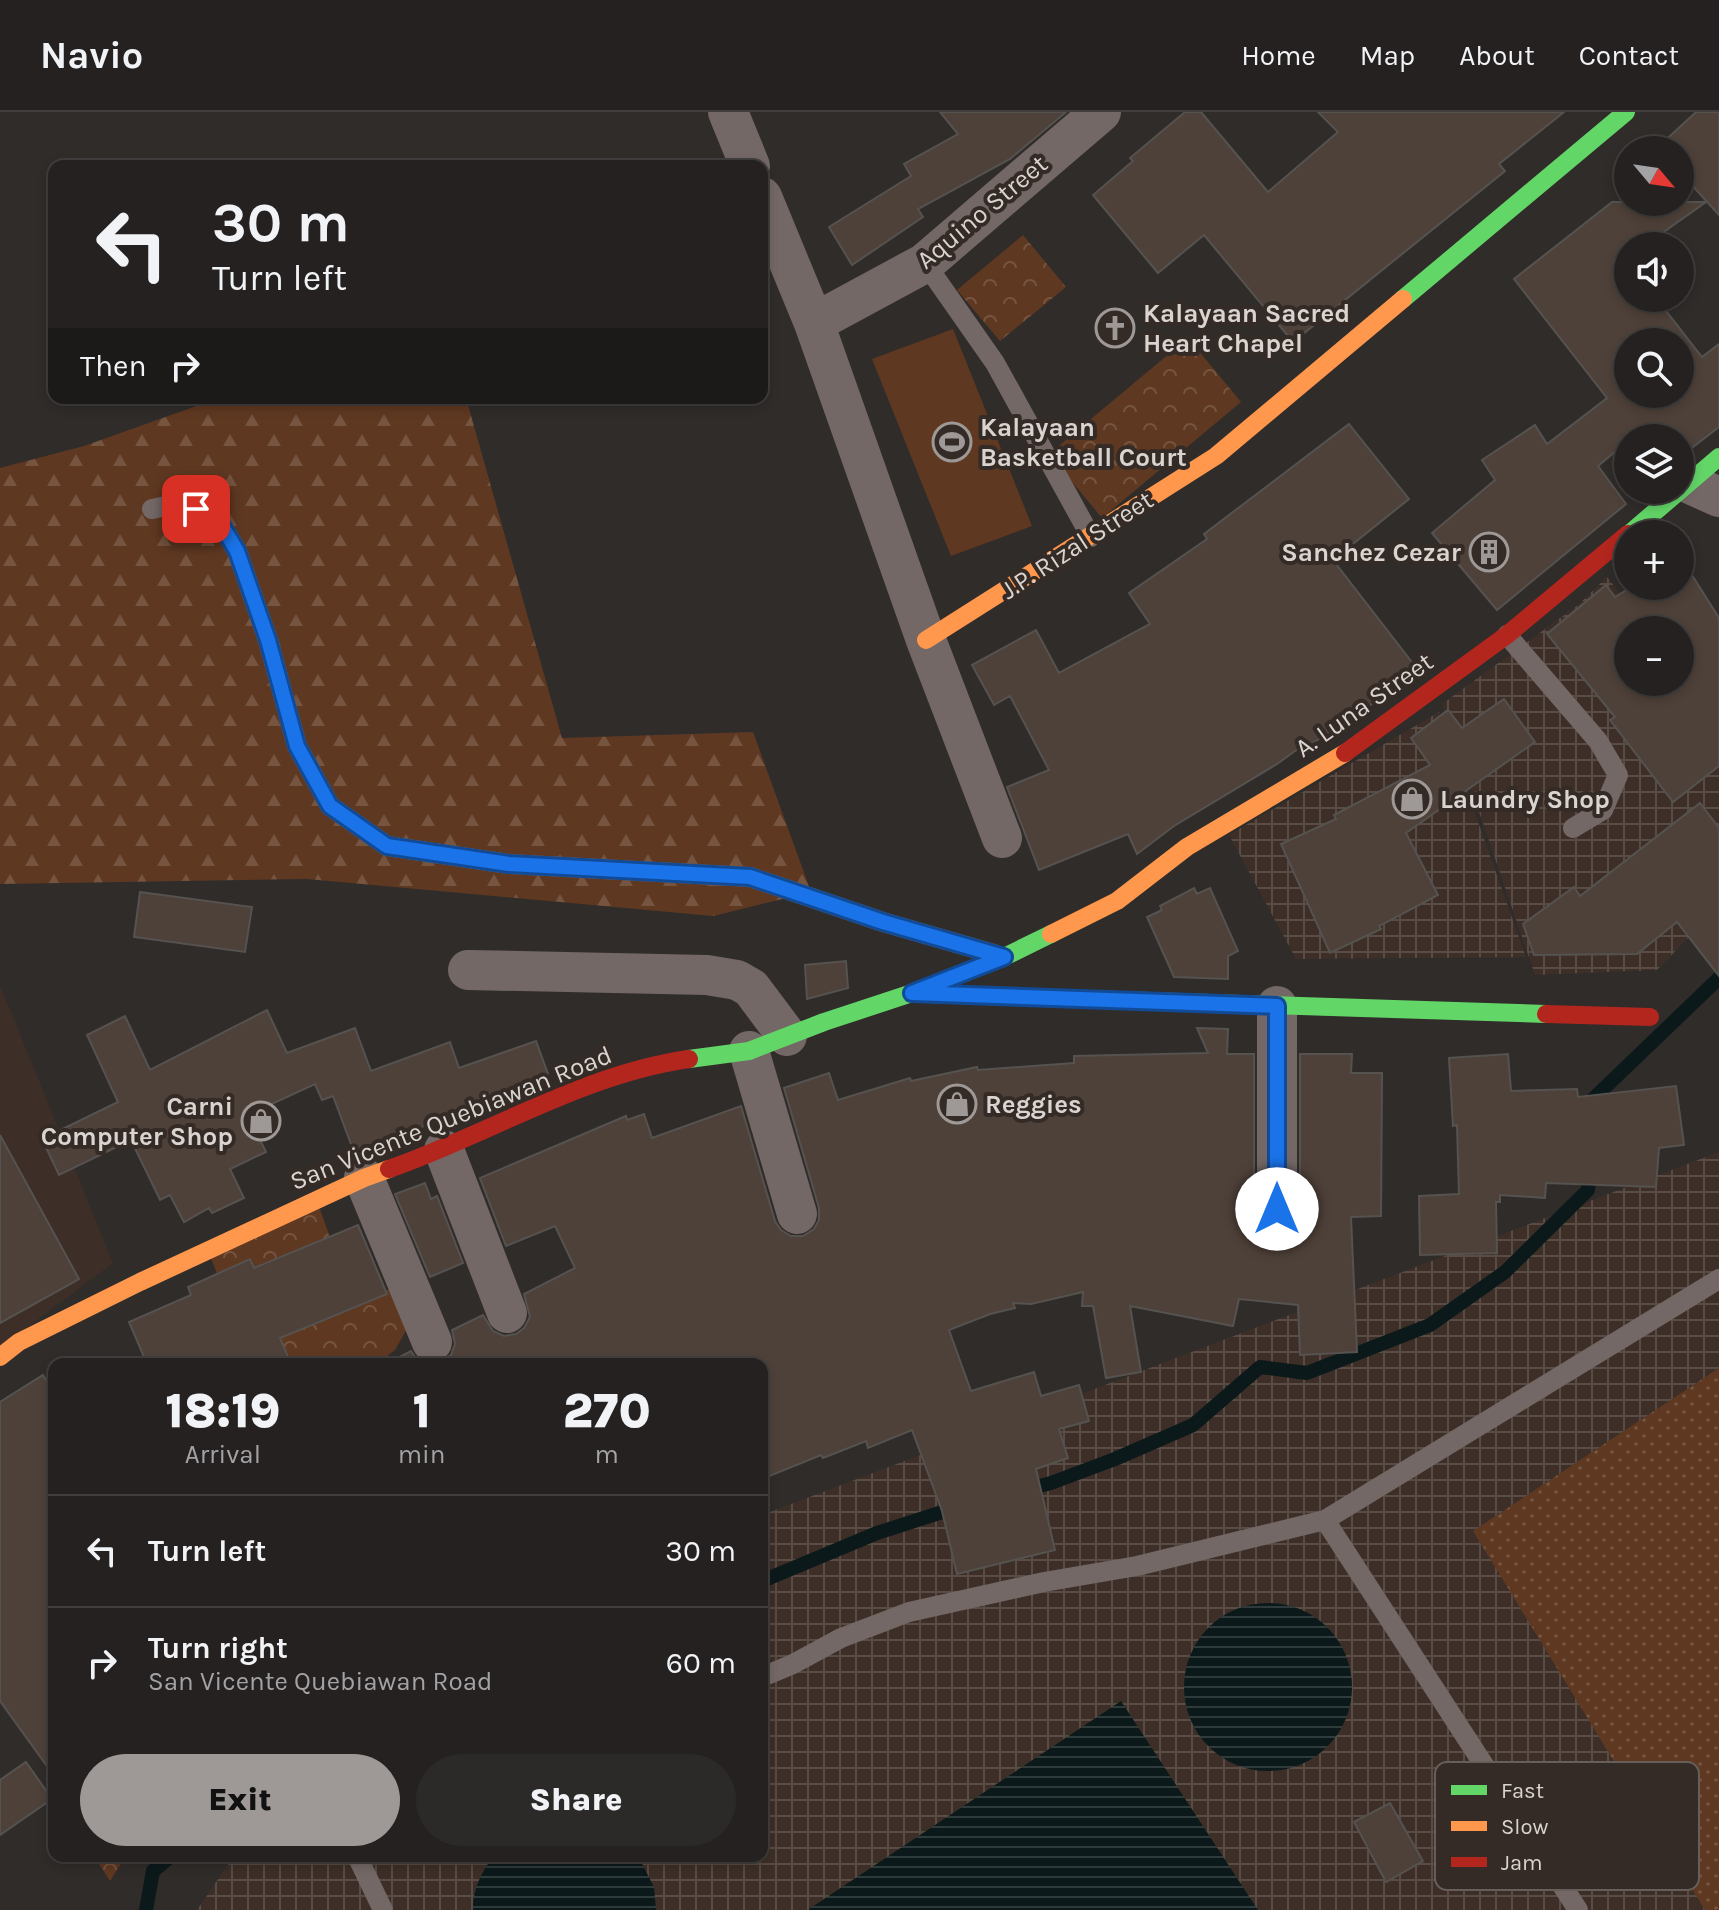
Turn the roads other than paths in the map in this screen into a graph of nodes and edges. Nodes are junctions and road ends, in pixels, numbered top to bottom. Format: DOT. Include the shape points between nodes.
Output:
graph roads {
  1 [pos="728,112"];
  2 [pos="1101,112"];
  3 [pos="1626,112"];
  4 [pos="748,160"];
  5 [pos="768,212"];
  6 [pos="925,263"];
  7 [pos="814,323"];
  8 [pos="1719,457"];
  9 [pos="1704,490"];
  10 [pos="152,509"];
  11 [pos="1652,520"];
  12 [pos="1091,537"];
  13 [pos="1614,546"];
  14 [pos="1507,635"];
  15 [pos="926,640"];
  16 [pos="1573,828"];
  17 [pos="1002,838"];
  18 [pos="1117,901"];
  19 [pos="1004,957"];
  20 [pos="468,970"];
  21 [pos="912,993"];
  22 [pos="1277,1006"];
  23 [pos="1650,1017"];
  24 [pos="787,1036"];
  25 [pos="749,1051"];
  26 [pos="444,1150"];
  27 [pos="364,1178"];
  28 [pos="1277,1209"];
  29 [pos="797,1214"];
  30 [pos="1719,1279"];
  31 [pos="507,1313"];
  32 [pos="432,1342"];
  33 [pos="0,1357"];
  34 [pos="1325,1520"];
  35 [pos="768,1674"];
  36 [pos="1482,1762"];
  37 [pos="360,1862"];
  38 [pos="1565,1890"];
  39 [pos="383,1910"];
  40 [pos="1578,1910"];
  1 -- 4 [label="street"];
  2 -- 6 [label="street, Aquino Street"];
  3 -- 12 [label="street, J.P. Rizal Street" via="1216,456"];
  5 -- 7 [label="street"];
  6 -- 7 [label="street, Aquino Street"];
  6 -- 12 [label="lane" via="995,363"];
  7 -- 15 [label="street"];
  8 -- 9 [label="street, A. Luna Street"];
  9 -- 11 [label="street, A. Luna Street"];
  10 -- 19 [label="lane" via="196,509 219,521 237,551 268,640 297,746 330,806 387,846 509,864 750,877"];
  12 -- 15 [label="street, J.P. Rizal Street"];
  13 -- 14 [label="street, A. Luna Street"];
  14 -- 16 [label="lane" via="1598,741 1618,775 1603,810"];
  14 -- 18 [label="street, A. Luna Street" via="1363,742 1187,847"];
  15 -- 17 [label="street"];
  18 -- 19 [label="street, San Vicente Quebiawan Road"];
  19 -- 21 [label="street, San Vicente Quebiawan Road"];
  20 -- 24 [label="street" via="737,980 751,988"];
  21 -- 22 [label="street"];
  21 -- 24 [label="street, San Vicente Quebiawan Road"];
  22 -- 23 [label="street"];
  22 -- 28 [label="street"];
  24 -- 25 [label="street, San Vicente Quebiawan Road"];
  25 -- 26 [label="street, San Vicente Quebiawan Road" via="655,1064 552,1099"];
  25 -- 29 [label="street"];
  26 -- 27 [label="street, San Vicente Quebiawan Road"];
  26 -- 31 [label="street"];
  27 -- 32 [label="street"];
  27 -- 33 [label="street, San Vicente Quebiawan Road" via="126,1288 19,1342"];
  30 -- 34 [label="lane"];
  34 -- 35 [label="lane" via="1137,1566 909,1612"];
  34 -- 36 [label="lane"];
  37 -- 39 [label="lane"];
  38 -- 40 [label="lane"];
}
